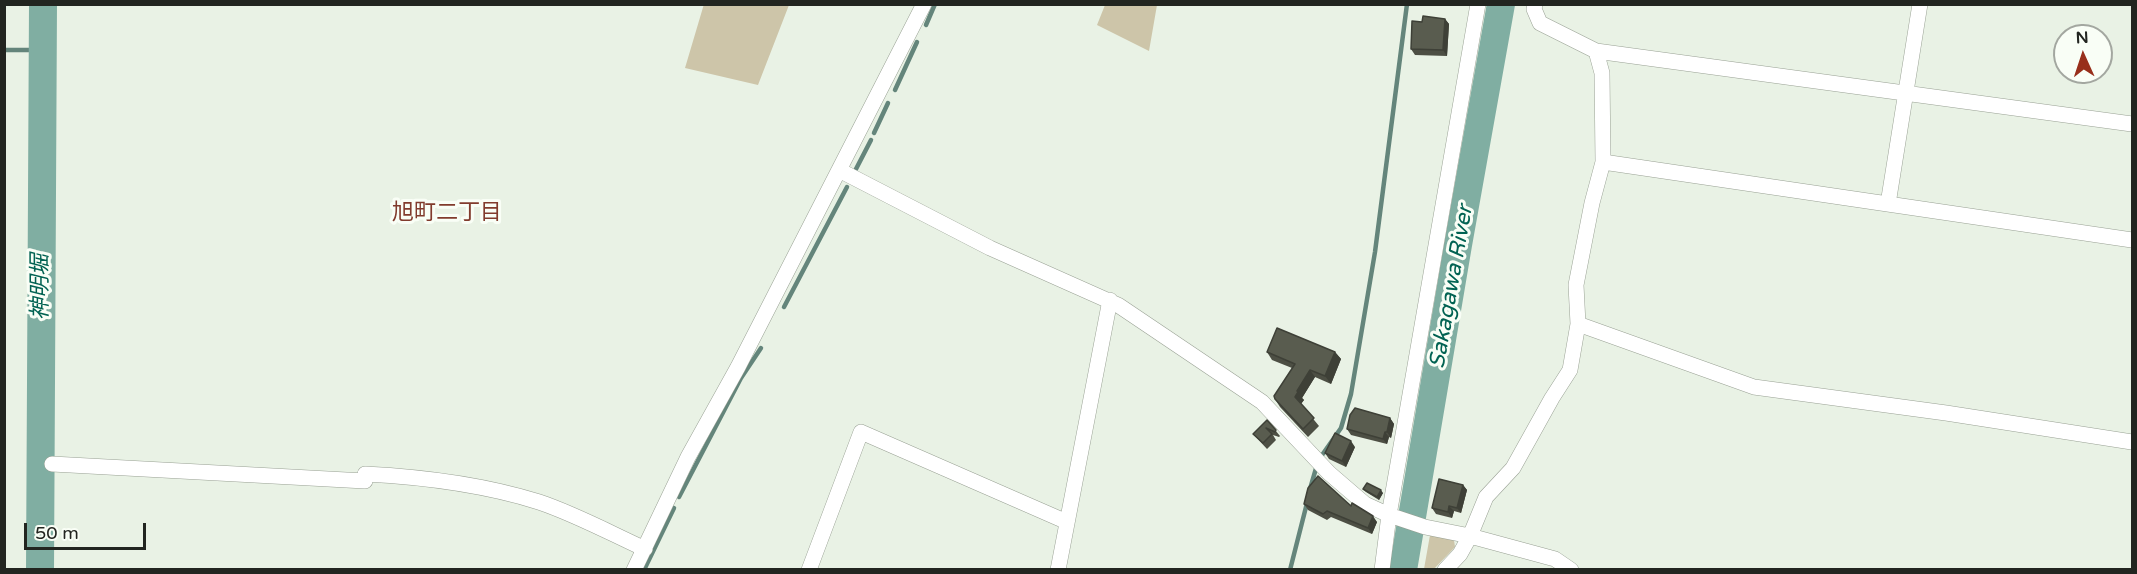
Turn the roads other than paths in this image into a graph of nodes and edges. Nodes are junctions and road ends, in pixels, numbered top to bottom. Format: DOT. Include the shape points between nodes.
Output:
graph roads {
  1 [pos="924,4"];
  2 [pos="1478,4"];
  3 [pos="1535,4"];
  4 [pos="1920,4"];
  5 [pos="1596,51"];
  6 [pos="1906,93"];
  7 [pos="2133,124"];
  8 [pos="1603,162"];
  9 [pos="838,170"];
  10 [pos="1888,204"];
  11 [pos="2133,240"];
  12 [pos="1110,300"];
  13 [pos="1578,324"];
  14 [pos="2133,442"];
  15 [pos="52,464"];
  16 [pos="1391,515"];
  17 [pos="1067,522"];
  18 [pos="1470,536"];
  19 [pos="645,549"];
  20 [pos="634,570"];
  21 [pos="809,570"];
  22 [pos="1058,570"];
  23 [pos="1382,570"];
  24 [pos="1445,570"];
  25 [pos="1571,570"];
  1 -- 9 [label="street"];
  2 -- 16 [label="street"];
  3 -- 5 [label="street" via="1540,22"];
  4 -- 6 [label="street"];
  5 -- 6 [label="street"];
  5 -- 8 [label="street" via="1602,74"];
  6 -- 7 [label="street"];
  6 -- 10 [label="street"];
  8 -- 10 [label="street"];
  8 -- 13 [label="street" via="1576,285"];
  9 -- 12 [label="street" via="990,248"];
  9 -- 19 [label="street" via="688,457"];
  10 -- 11 [label="street"];
  12 -- 16 [label="street" via="1262,402 1329,473 1365,504"];
  12 -- 17 [label="street"];
  13 -- 14 [label="street" via="1754,387"];
  13 -- 18 [label="street" via="1570,370 1513,468 1485,497"];
  15 -- 19 [label="street" via="365,478 411,476 464,484 540,503"];
  16 -- 18 [label="street"];
  16 -- 23 [label="street"];
  17 -- 21 [label="street" via="861,432"];
  17 -- 22 [label="street"];
  18 -- 24 [label="street"];
  18 -- 25 [label="street" via="1555,559"];
  19 -- 20 [label="street"];
}
